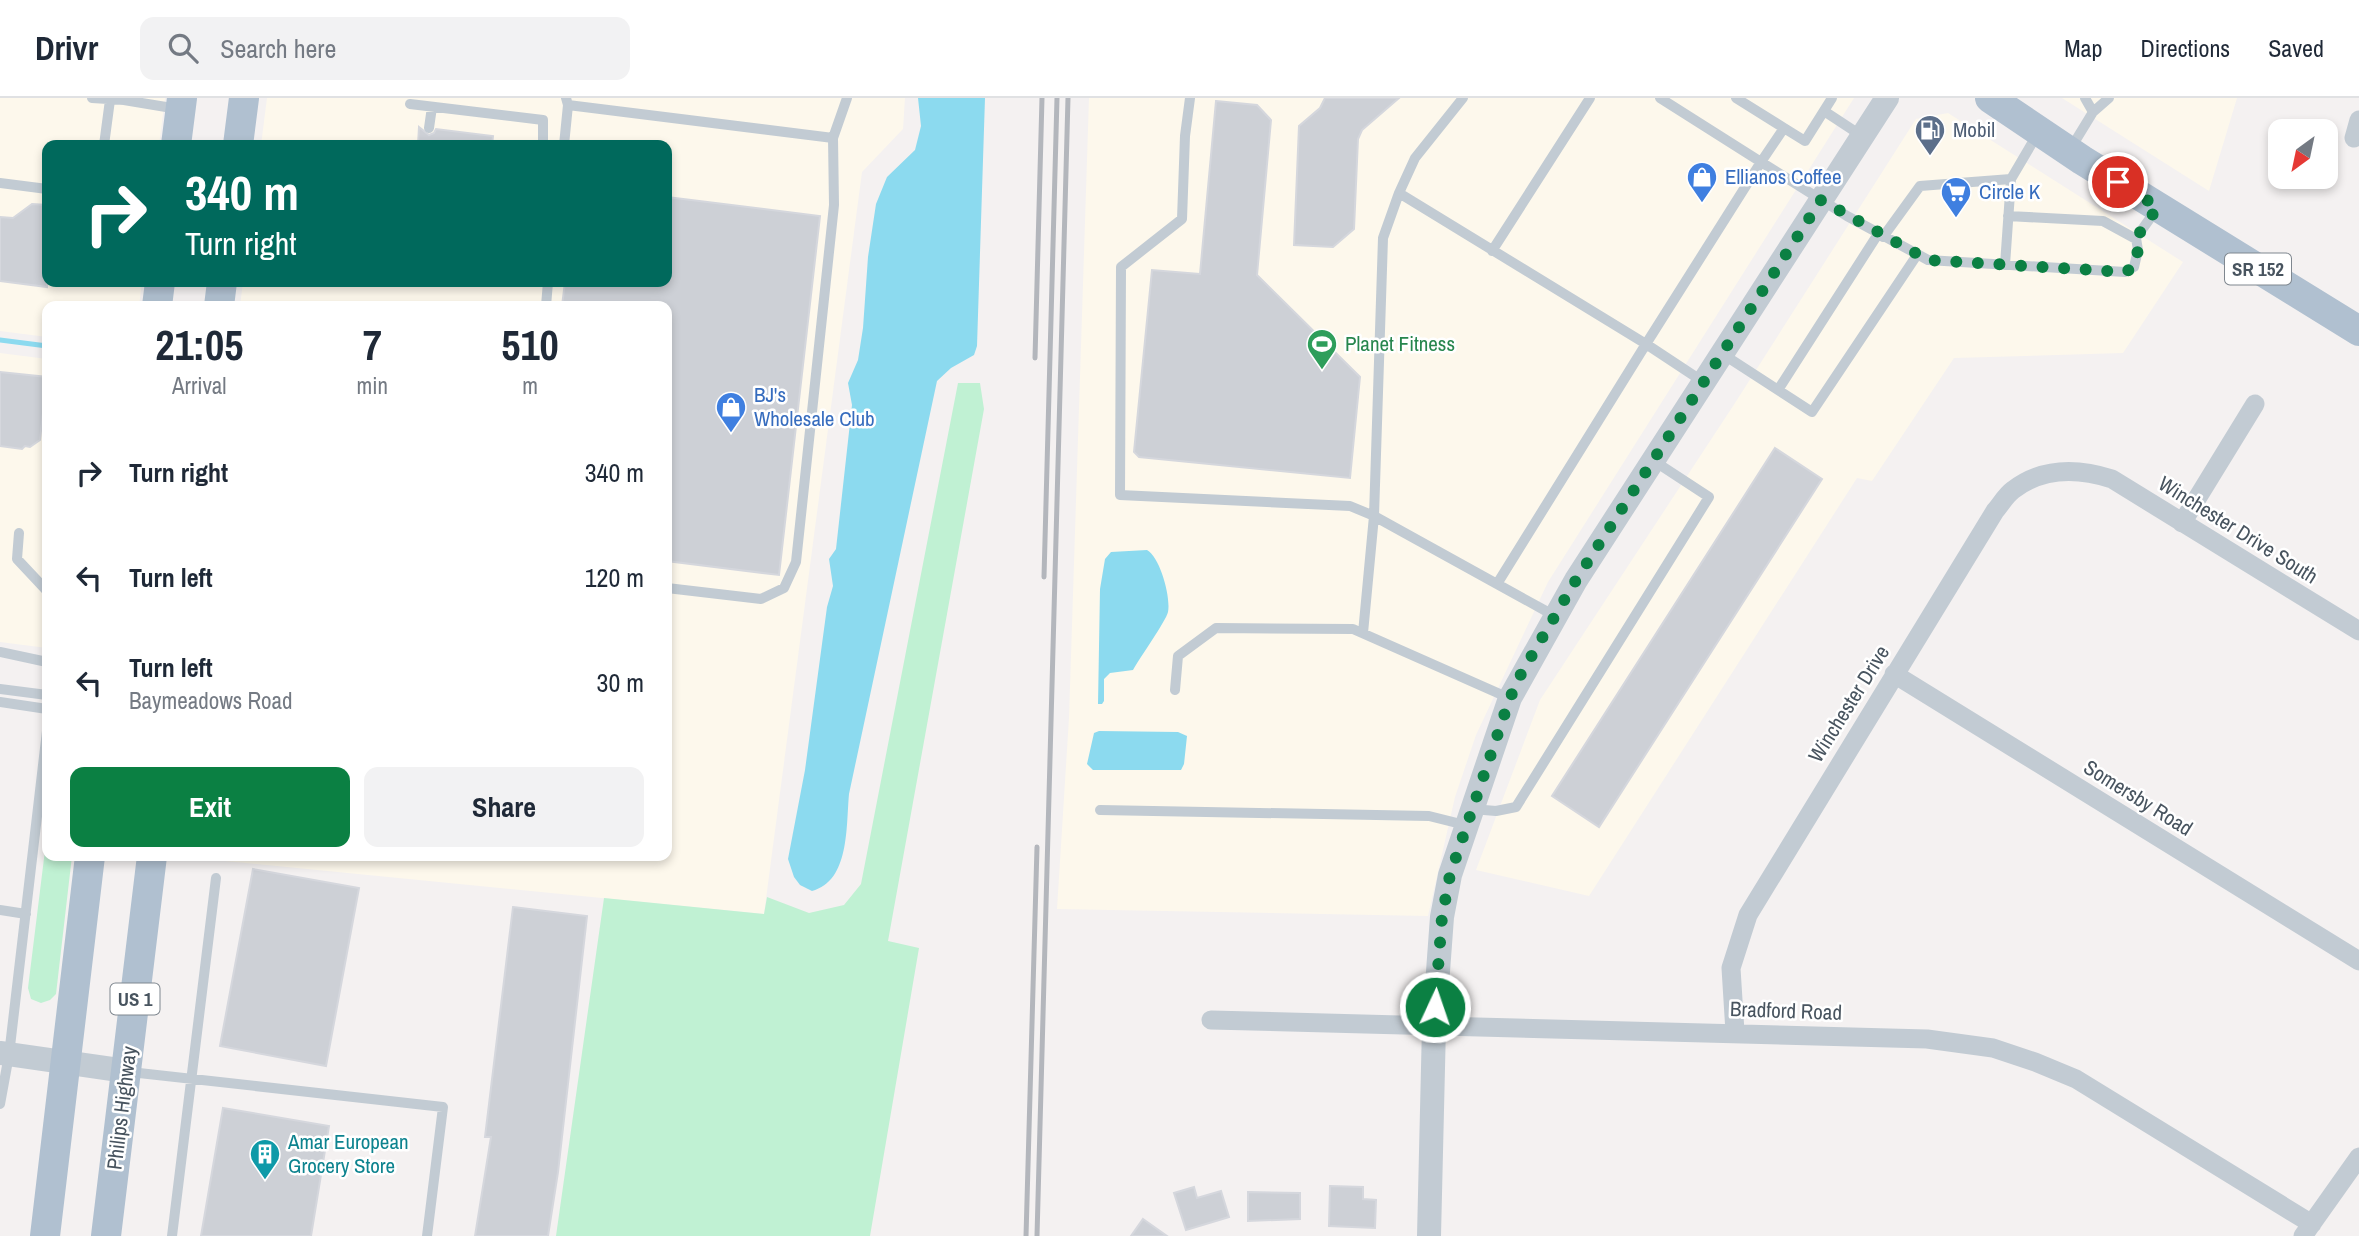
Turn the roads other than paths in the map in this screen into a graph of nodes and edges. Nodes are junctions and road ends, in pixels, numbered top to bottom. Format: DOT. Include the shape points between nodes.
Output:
graph roads {
  1 [pos="92,98"];
  2 [pos="244,98"];
  3 [pos="847,98"];
  4 [pos="1190,98"];
  5 [pos="1463,98"];
  6 [pos="1590,98"];
  7 [pos="1736,98"];
  8 [pos="1832,98"];
  9 [pos="1886,98"];
  10 [pos="1990,98"];
  11 [pos="2085,98"];
  12 [pos="2109,98"];
  13 [pos="110,100"];
  14 [pos="1667,100"];
  15 [pos="567,102"];
  16 [pos="182,104"];
  17 [pos="410,104"];
  18 [pos="432,107"];
  19 [pos="1824,111"];
  20 [pos="2093,112"];
  21 [pos="429,128"];
  22 [pos="1784,128"];
  23 [pos="2039,131"];
  24 [pos="1862,136"];
  25 [pos="833,138"];
  26 [pos="105,140"];
  27 [pos="177,140"];
  28 [pos="240,140"];
  29 [pos="543,140"];
  30 [pos="564,140"];
  31 [pos="2069,151"];
  32 [pos="1761,162"];
  33 [pos="2011,179"];
  34 [pos="0,183"];
  35 [pos="42,188"];
  36 [pos="1399,192"];
  37 [pos="1821,200"];
  38 [pos="2158,207"];
  39 [pos="2008,216"];
  40 [pos="1880,235"];
  41 [pos="2136,239"];
  42 [pos="1492,251"];
  43 [pos="1917,255"];
  44 [pos="2005,265"];
  45 [pos="2359,331"];
  46 [pos="1646,344"];
  47 [pos="1721,353"];
  48 [pos="1703,382"];
  49 [pos="1778,390"];
  50 [pos="2255,404"];
  51 [pos="1653,460"];
  52 [pos="2092,472"];
  53 [pos="1374,516"];
  54 [pos="2182,523"];
  55 [pos="19,533"];
  56 [pos="1497,584"];
  57 [pos="42,586"];
  58 [pos="672,589"];
  59 [pos="1555,616"];
  60 [pos="2359,632"];
  61 [pos="1363,633"];
  62 [pos="0,652"];
  63 [pos="42,661"];
  64 [pos="1894,674"];
  65 [pos="0,689"];
  66 [pos="1175,690"];
  67 [pos="42,694"];
  68 [pos="1510,698"];
  69 [pos="0,702"];
  70 [pos="42,708"];
  71 [pos="42,775"];
  72 [pos="1100,810"];
  73 [pos="1469,817"];
  74 [pos="89,861"];
  75 [pos="151,861"];
  76 [pos="216,878"];
  77 [pos="0,910"];
  78 [pos="26,914"];
  79 [pos="2359,961"];
  80 [pos="1211,1020"];
  81 [pos="1434,1026"];
  82 [pos="1735,1032"];
  83 [pos="5,1054"];
  84 [pos="66,1062"];
  85 [pos="126,1071"];
  86 [pos="190,1079"];
  87 [pos="0,1104"];
  88 [pos="2359,1157"];
  89 [pos="2307,1230"];
  90 [pos="45,1236"];
  91 [pos="106,1236"];
  92 [pos="172,1236"];
  93 [pos="428,1236"];
  94 [pos="1429,1236"];
  1 -- 13 [label="lane"];
  2 -- 28 [label="main road"];
  3 -- 25 [label="lane"];
  4 -- 53 [label="lane" via="1182,219 1121,267 1120,495 1350,506"];
  5 -- 36 [label="lane" via="1415,158"];
  6 -- 42 [label="lane"];
  7 -- 22 [label="lane"];
  8 -- 19 [label="lane"];
  9 -- 24 [label="street"];
  10 -- 23 [label="main road, SR 152"];
  11 -- 20 [label="lane"];
  12 -- 20 [label="lane"];
  13 -- 16 [label="lane"];
  13 -- 26 [label="lane"];
  14 -- 32 [label="lane"];
  15 -- 25 [label="lane"];
  15 -- 30 [label="lane"];
  16 -- 27 [label="main road"];
  17 -- 18 [label="lane"];
  18 -- 21 [label="lane"];
  18 -- 29 [label="lane" via="543,120"];
  19 -- 22 [label="lane" via="1805,141"];
  19 -- 24 [label="lane"];
  20 -- 31 [label="lane"];
  22 -- 32 [label="lane"];
  23 -- 31 [label="main road, SR 152"];
  23 -- 33 [label="lane"];
  24 -- 37 [label="street"];
  25 -- 58 [label="lane" via="834,205 796,562 784,588 761,599"];
  31 -- 38 [label="main road, SR 152"];
  32 -- 37 [label="lane"];
  32 -- 46 [label="lane"];
  33 -- 39 [label="lane"];
  33 -- 40 [label="lane" via="1920,186"];
  34 -- 35 [label="lane"];
  36 -- 42 [label="lane"];
  36 -- 53 [label="lane" via="1383,238"];
  37 -- 40 [label="lane"];
  37 -- 47 [label="street"];
  38 -- 41 [label="lane"];
  38 -- 45 [label="main road, SR 152"];
  39 -- 41 [label="lane" via="2103,221"];
  39 -- 44 [label="lane"];
  40 -- 43 [label="lane"];
  40 -- 49 [label="lane"];
  41 -- 44 [label="lane" via="2134,267 2125,272"];
  42 -- 46 [label="lane"];
  43 -- 44 [label="lane" via="1928,260"];
  43 -- 49 [label="lane" via="1812,412"];
  46 -- 48 [label="lane"];
  46 -- 56 [label="lane"];
  47 -- 48 [label="street"];
  47 -- 49 [label="lane"];
  48 -- 51 [label="street"];
  50 -- 54 [label="street"];
  51 -- 59 [label="street"];
  51 -- 73 [label="lane" via="1709,497 1516,807"];
  52 -- 54 [label="street, Winchester Drive South" via="2112,479"];
  52 -- 64 [label="street, Winchester Drive" via="2045,474 2011,491"];
  53 -- 56 [label="lane"];
  53 -- 61 [label="lane"];
  54 -- 60 [label="street, Winchester Drive South"];
  55 -- 57 [label="lane" via="17,559"];
  56 -- 59 [label="lane"];
  59 -- 68 [label="street"];
  61 -- 66 [label="lane" via="1353,629 1216,628 1178,656"];
  61 -- 68 [label="lane"];
  62 -- 63 [label="lane"];
  64 -- 79 [label="street, Somersby Road"];
  64 -- 82 [label="street, Winchester Drive" via="1748,915 1731,968"];
  65 -- 67 [label="lane"];
  68 -- 73 [label="street"];
  69 -- 70 [label="lane"];
  71 -- 78 [label="lane"];
  72 -- 73 [label="lane"];
  73 -- 81 [label="street" via="1442,917"];
  74 -- 84 [label="main road"];
  75 -- 85 [label="main road, Philips Highway / US 1"];
  76 -- 86 [label="lane"];
  77 -- 78 [label="lane"];
  78 -- 83 [label="lane"];
  80 -- 81 [label="street, Bradford Road"];
  81 -- 82 [label="street, Bradford Road"];
  81 -- 94 [label="street"];
  82 -- 89 [label="street, Bradford Road" via="1927,1039 1993,1048 2035,1062 2076,1079"];
  83 -- 84 [label="street"];
  83 -- 87 [label="lane"];
  84 -- 85 [label="street"];
  84 -- 90 [label="main road"];
  85 -- 86 [label="lane"];
  85 -- 91 [label="main road, Philips Highway / US 1"];
  86 -- 92 [label="lane"];
  86 -- 93 [label="lane" via="443,1107"];
  88 -- 89 [label="street"];
}
